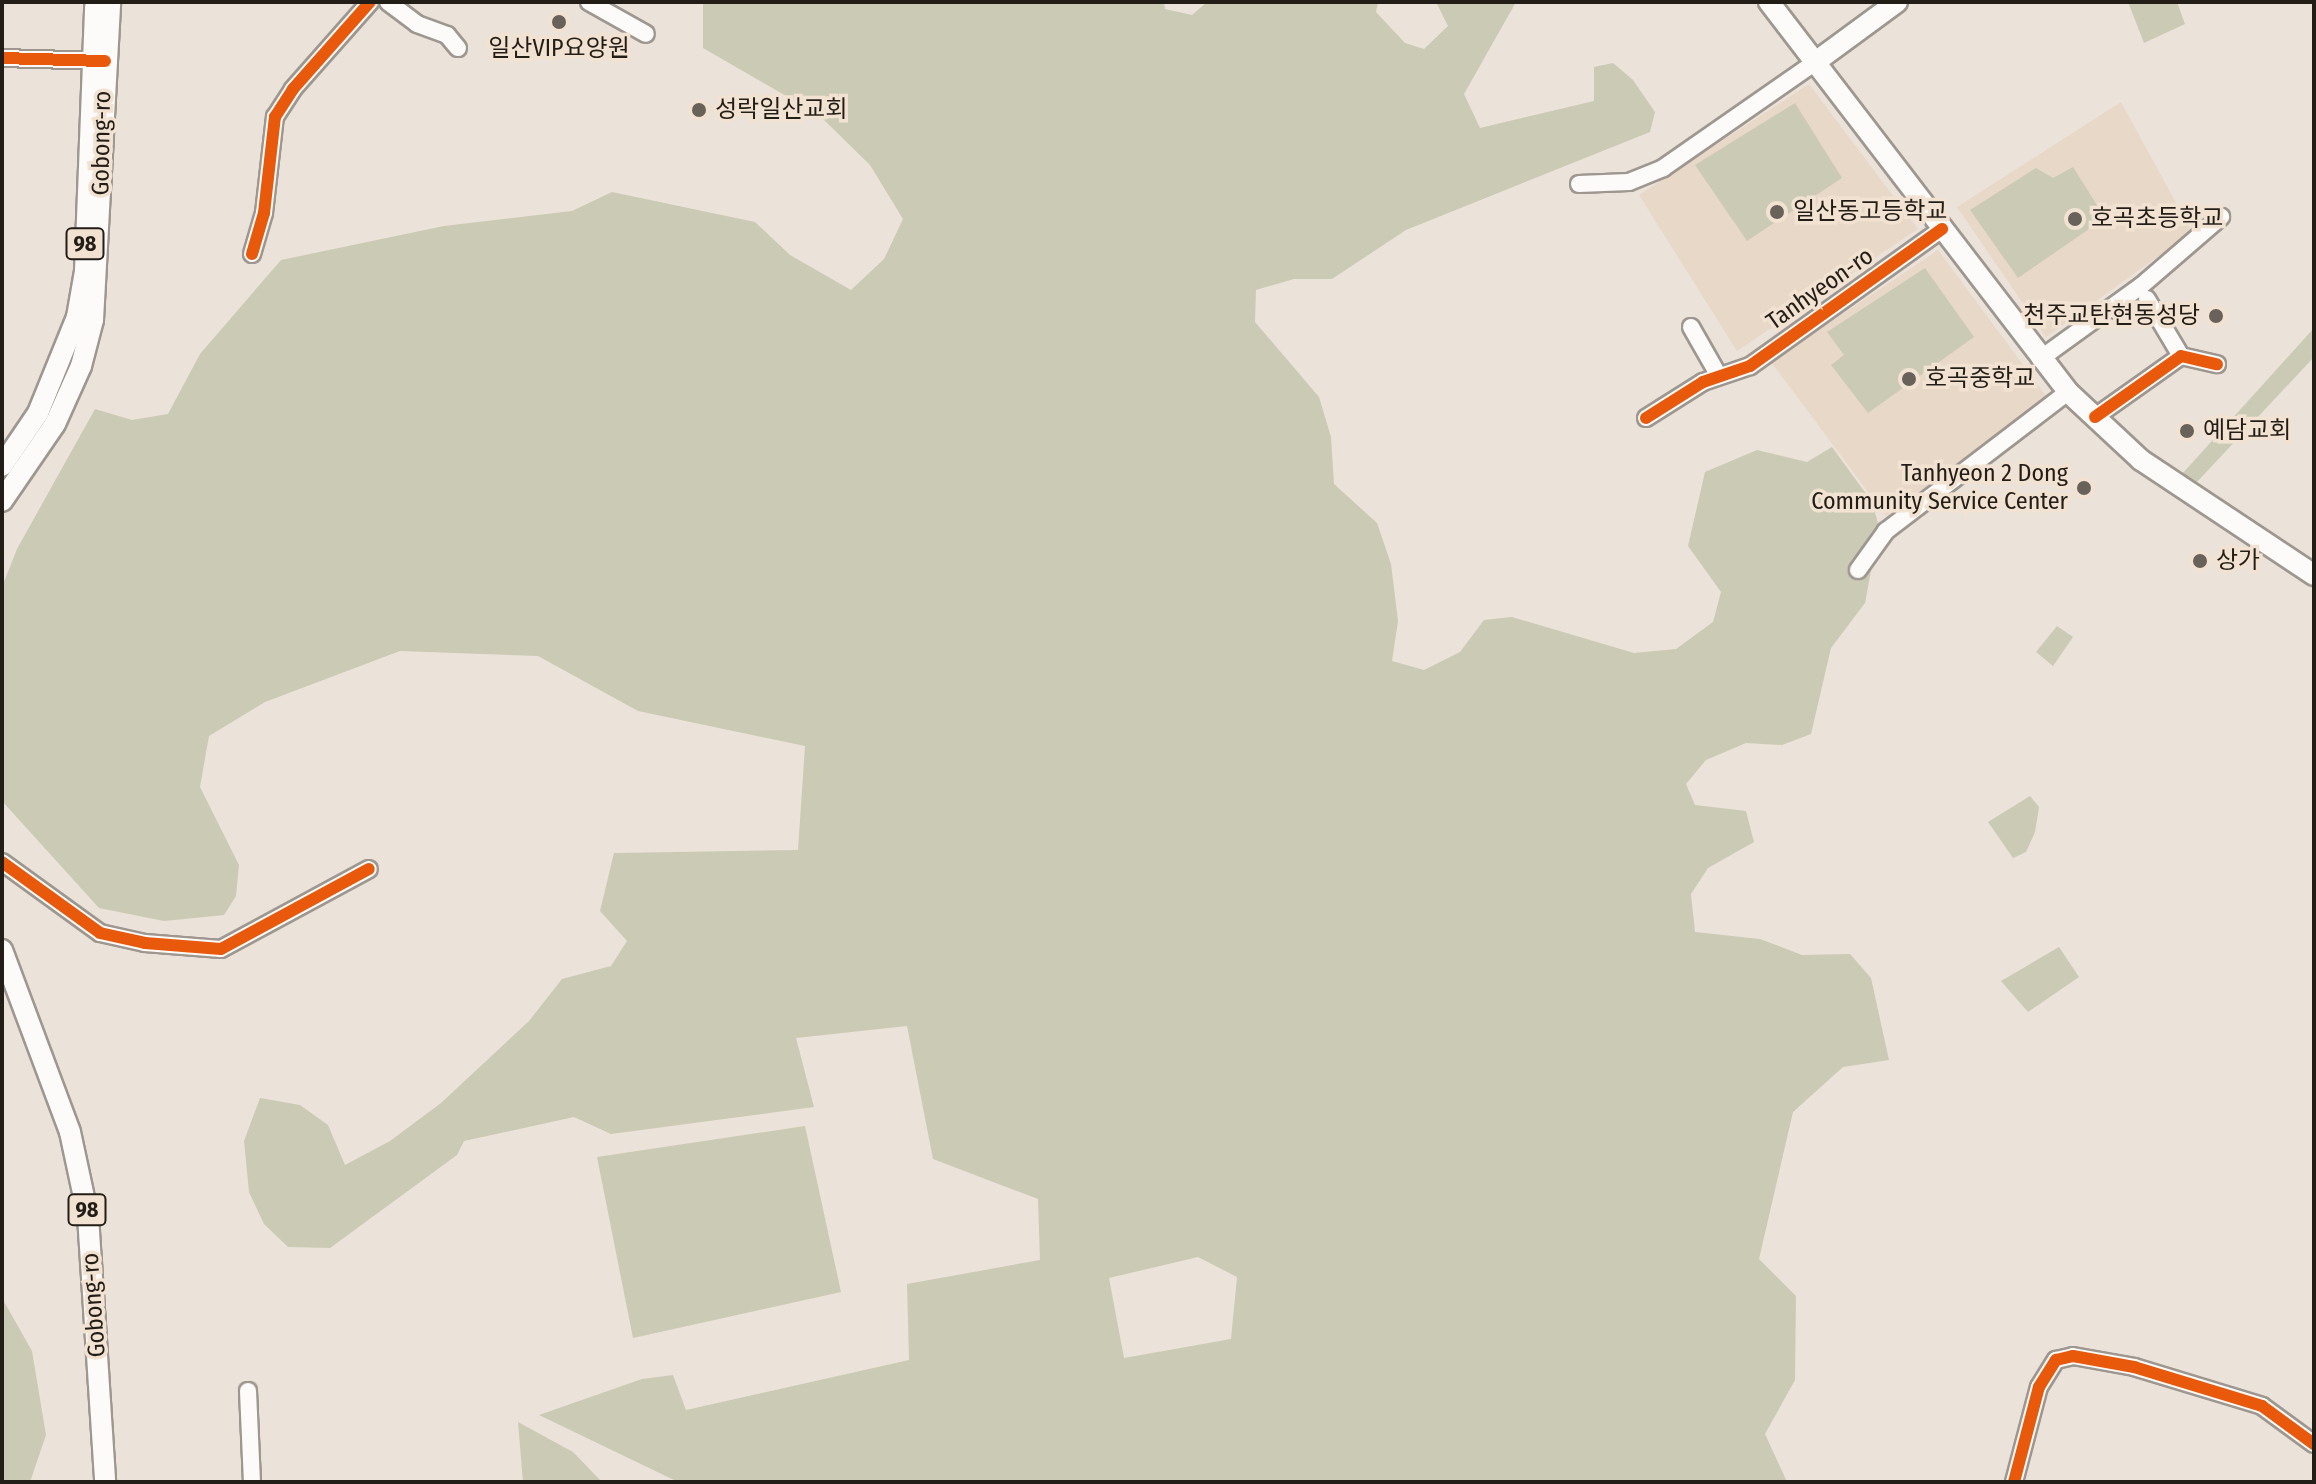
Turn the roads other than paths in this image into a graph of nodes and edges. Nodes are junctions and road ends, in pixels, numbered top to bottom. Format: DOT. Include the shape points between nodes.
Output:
graph roads {
  1 [pos="96,2"];
  2 [pos="110,2"];
  3 [pos="370,2"];
  4 [pos="388,2"];
  5 [pos="589,2"];
  6 [pos="1769,2"];
  7 [pos="1897,2"];
  8 [pos="646,34"];
  9 [pos="458,48"];
  10 [pos="2,58"];
  11 [pos="98,61"];
  12 [pos="1814,63"];
  13 [pos="1579,184"];
  14 [pos="2221,217"];
  15 [pos="1942,229"];
  16 [pos="252,254"];
  17 [pos="2147,299"];
  18 [pos="1691,327"];
  19 [pos="2181,356"];
  20 [pos="2040,359"];
  21 [pos="2217,364"];
  22 [pos="1719,376"];
  23 [pos="2068,392"];
  24 [pos="2095,417"];
  25 [pos="1646,418"];
  26 [pos="2,466"];
  27 [pos="2,501"];
  28 [pos="1858,570"];
  29 [pos="2314,575"];
  30 [pos="2,862"];
  31 [pos="369,869"];
  32 [pos="2,950"];
  33 [pos="248,1391"];
  34 [pos="2314,1444"];
  35 [pos="105,1482"];
  36 [pos="252,1482"];
  37 [pos="2014,1482"];
  1 -- 11 [label="main road, Gobong-ro / 98"];
  2 -- 11 [label="main road, Gobong-ro / 98"];
  3 -- 16 [label="street" via="275,117 264,213"];
  4 -- 9 [label="street" via="417,24 447,35"];
  5 -- 8 [label="street"];
  6 -- 12 [label="main road"];
  7 -- 12 [label="main road"];
  10 -- 11 [label="street"];
  11 -- 26 [label="main road, Gobong-ro / 98" via="85,271 77,317 38,413"];
  11 -- 27 [label="main road, Gobong-ro / 98" via="93,320 81,366 55,424"];
  12 -- 13 [label="street" via="1663,168 1629,182"];
  12 -- 15 [label="main road"];
  14 -- 20 [label="street" via="2141,286"];
  15 -- 20 [label="main road"];
  15 -- 22 [label="street, Tanhyeon-ro" via="1750,366"];
  17 -- 19 [label="street"];
  18 -- 22 [label="street"];
  19 -- 21 [label="street"];
  19 -- 24 [label="street"];
  20 -- 23 [label="main road"];
  22 -- 25 [label="street, Tanhyeon-ro"];
  23 -- 24 [label="main road"];
  23 -- 28 [label="street" via="1886,531"];
  24 -- 29 [label="main road" via="2141,460"];
  30 -- 31 [label="street" via="100,933 145,943 221,949"];
  32 -- 35 [label="main road, Gobong-ro / 98" via="70,1132 88,1216"];
  33 -- 36 [label="street"];
  34 -- 37 [label="street" via="2262,1406 2134,1367 2073,1356 2056,1360 2039,1387"];
}
